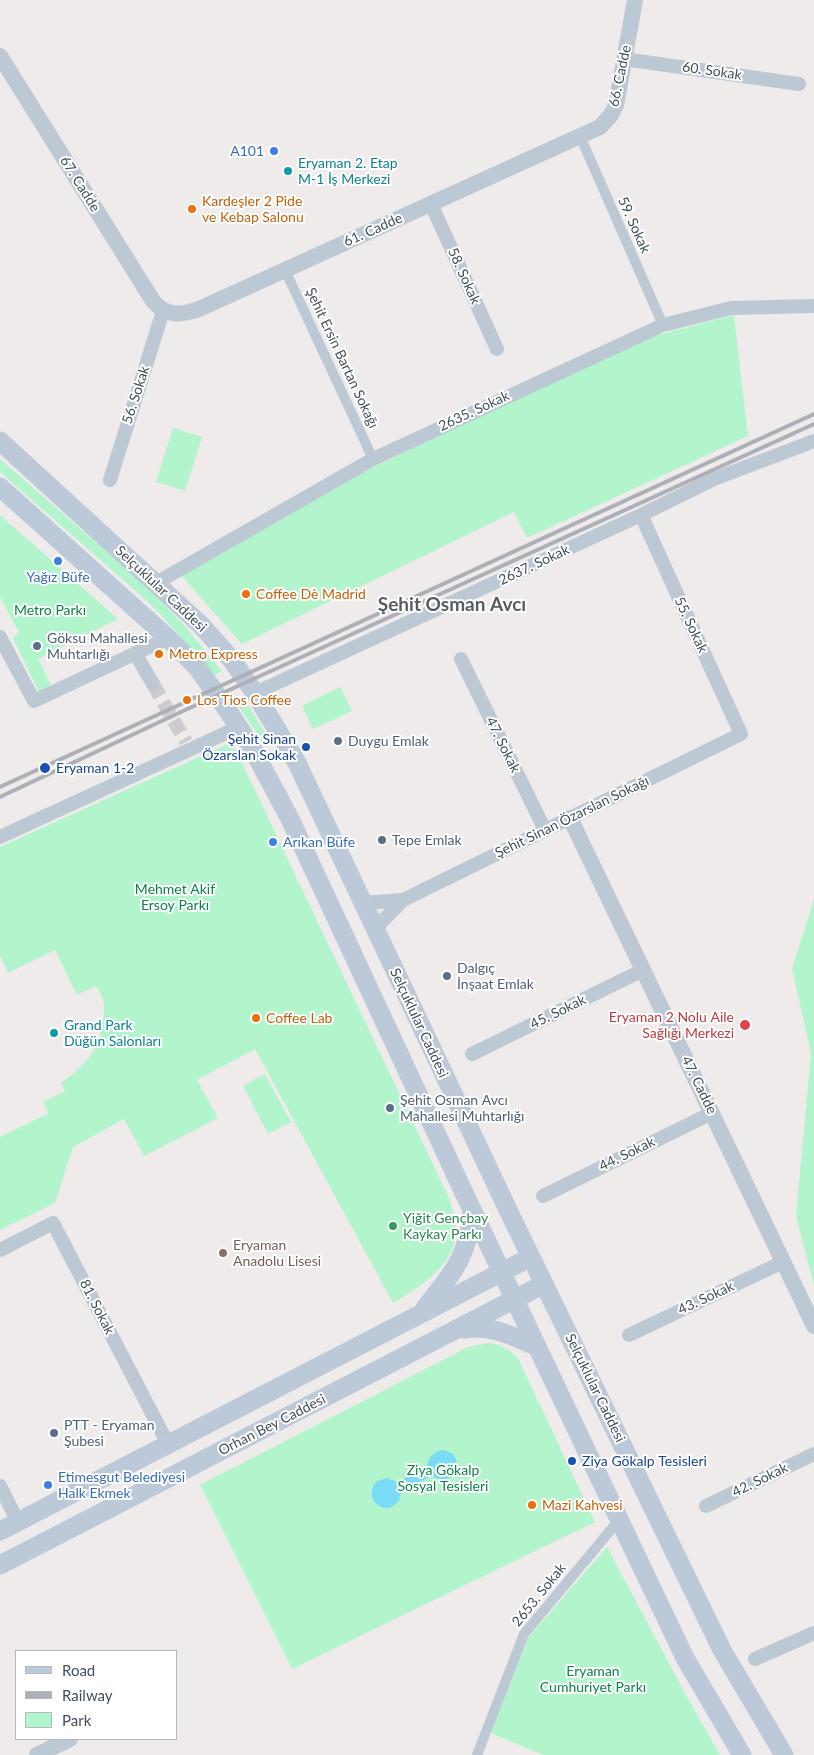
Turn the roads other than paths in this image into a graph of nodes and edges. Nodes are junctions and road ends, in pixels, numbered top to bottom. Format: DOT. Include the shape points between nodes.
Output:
graph roads {
  1 [pos="635,0"];
  2 [pos="1,58"];
  3 [pos="624,58"];
  4 [pos="800,84"];
  5 [pos="580,136"];
  6 [pos="431,204"];
  7 [pos="285,270"];
  8 [pos="814,306"];
  9 [pos="163,311"];
  10 [pos="663,324"];
  11 [pos="497,349"];
  12 [pos="0,441"];
  13 [pos="814,441"];
  14 [pos="373,459"];
  15 [pos="110,480"];
  16 [pos="0,487"];
  17 [pos="640,515"];
  18 [pos="156,583"];
  19 [pos="0,637"];
  20 [pos="168,638"];
  21 [pos="135,653"];
  22 [pos="461,659"];
  23 [pos="153,684"];
  24 [pos="255,693"];
  25 [pos="239,726"];
  26 [pos="741,734"];
  27 [pos="570,818"];
  28 [pos="546,830"];
  29 [pos="0,837"];
  30 [pos="403,900"];
  31 [pos="362,902"];
  32 [pos="334,916"];
  33 [pos="375,929"];
  34 [pos="347,943"];
  35 [pos="643,970"];
  36 [pos="472,1054"];
  37 [pos="712,1113"];
  38 [pos="543,1196"];
  39 [pos="472,1210"];
  40 [pos="0,1250"];
  41 [pos="531,1257"];
  42 [pos="783,1262"];
  43 [pos="502,1272"];
  44 [pos="544,1284"];
  45 [pos="515,1300"];
  46 [pos="418,1315"];
  47 [pos="814,1326"];
  48 [pos="456,1329"];
  49 [pos="629,1335"];
  50 [pos="536,1346"];
  51 [pos="168,1444"];
  52 [pos="814,1454"];
  53 [pos="0,1486"];
  54 [pos="706,1506"];
  55 [pos="619,1520"];
  56 [pos="18,1522"];
  57 [pos="0,1531"];
  58 [pos="0,1565"];
  59 [pos="814,1633"];
  60 [pos="755,1659"];
  61 [pos="68,1740"];
  62 [pos="37,1755"];
  63 [pos="477,1755"];
  64 [pos="742,1755"];
  65 [pos="784,1755"];
  1 -- 3 [label="street, 66. Cadde"];
  2 -- 9 [label="street, 67. Cadde" via="145,289"];
  3 -- 4 [label="street, 60. Sokak"];
  3 -- 5 [label="street, 66. Cadde" via="616,105 611,115 600,126"];
  5 -- 6 [label="street, 61. Cadde"];
  5 -- 10 [label="street, 59. Sokak"];
  6 -- 7 [label="street, 61. Cadde"];
  6 -- 11 [label="street, 58. Sokak"];
  7 -- 9 [label="street, 61. Cadde" via="193,311 179,314"];
  7 -- 14 [label="street, Şehit Ersin Bartan Sokağı"];
  8 -- 10 [label="street, 2635. Sokak" via="731,308"];
  9 -- 15 [label="street, 56. Sokak"];
  10 -- 14 [label="street, 2635. Sokak"];
  12 -- 18 [label="main road, Selçuklular Caddesi"];
  13 -- 17 [label="street, 2637. Sokak" via="714,479"];
  14 -- 18 [label="street, 2635. Sokak"];
  16 -- 20 [label="main road"];
  17 -- 24 [label="street, 2637. Sokak"];
  17 -- 26 [label="street, 55. Sokak"];
  18 -- 24 [label="main road, Selçuklular Caddesi" via="202,626"];
  19 -- 21 [label="street" via="34,701"];
  20 -- 21 [label="street"];
  20 -- 25 [label="main road" via="196,667"];
  21 -- 23 [label="street"];
  22 -- 28 [label="street, 47. Sokak"];
  24 -- 31 [label="main road, Selçuklular Caddesi" via="297,763"];
  25 -- 29 [label="street" via="188,746"];
  25 -- 32 [label="main road" via="289,818"];
  26 -- 27 [label="street, Şehit Sinan Özarslan Sokağı"];
  27 -- 28 [label="street, Şehit Sinan Özarslan Sokağı"];
  27 -- 35 [label="street, 47. Cadde"];
  28 -- 30 [label="street, Şehit Sinan Özarslan Sokağı"];
  30 -- 31 [label="street"];
  30 -- 33 [label="street"];
  31 -- 32 [label="main road"];
  31 -- 33 [label="main road, Selçuklular Caddesi"];
  32 -- 34 [label="main road"];
  33 -- 34 [label="main road"];
  33 -- 41 [label="main road, Selçuklular Caddesi"];
  34 -- 39 [label="main road"];
  35 -- 36 [label="street, 45. Sokak"];
  35 -- 37 [label="street, 47. Cadde"];
  37 -- 38 [label="street, 44. Sokak"];
  37 -- 42 [label="street, 47. Cadde"];
  39 -- 43 [label="main road"];
  39 -- 46 [label="main road" via="470,1233 462,1255 446,1282"];
  40 -- 51 [label="street, 81. Sokak" via="54,1222"];
  41 -- 43 [label="main road"];
  41 -- 44 [label="main road, Selçuklular Caddesi"];
  42 -- 47 [label="street, 47. Cadde"];
  42 -- 49 [label="street, 43. Sokak"];
  43 -- 45 [label="main road"];
  43 -- 46 [label="main road"];
  44 -- 45 [label="main road, Orhan Bey Caddesi"];
  44 -- 65 [label="main road, Selçuklular Caddesi" via="722,1650"];
  45 -- 48 [label="main road, Orhan Bey Caddesi"];
  45 -- 50 [label="main road"];
  46 -- 51 [label="main road"];
  48 -- 50 [label="main road" via="492,1329"];
  48 -- 58 [label="main road, Orhan Bey Caddesi"];
  50 -- 55 [label="main road"];
  51 -- 56 [label="main road"];
  52 -- 54 [label="street, 42. Sokak"];
  53 -- 56 [label="street"];
  55 -- 63 [label="street, 2653. Sokak" via="524,1634"];
  55 -- 64 [label="main road" via="685,1658"];
  56 -- 57 [label="main road"];
  59 -- 60 [label="street"];
  61 -- 62 [label="street"];
}
